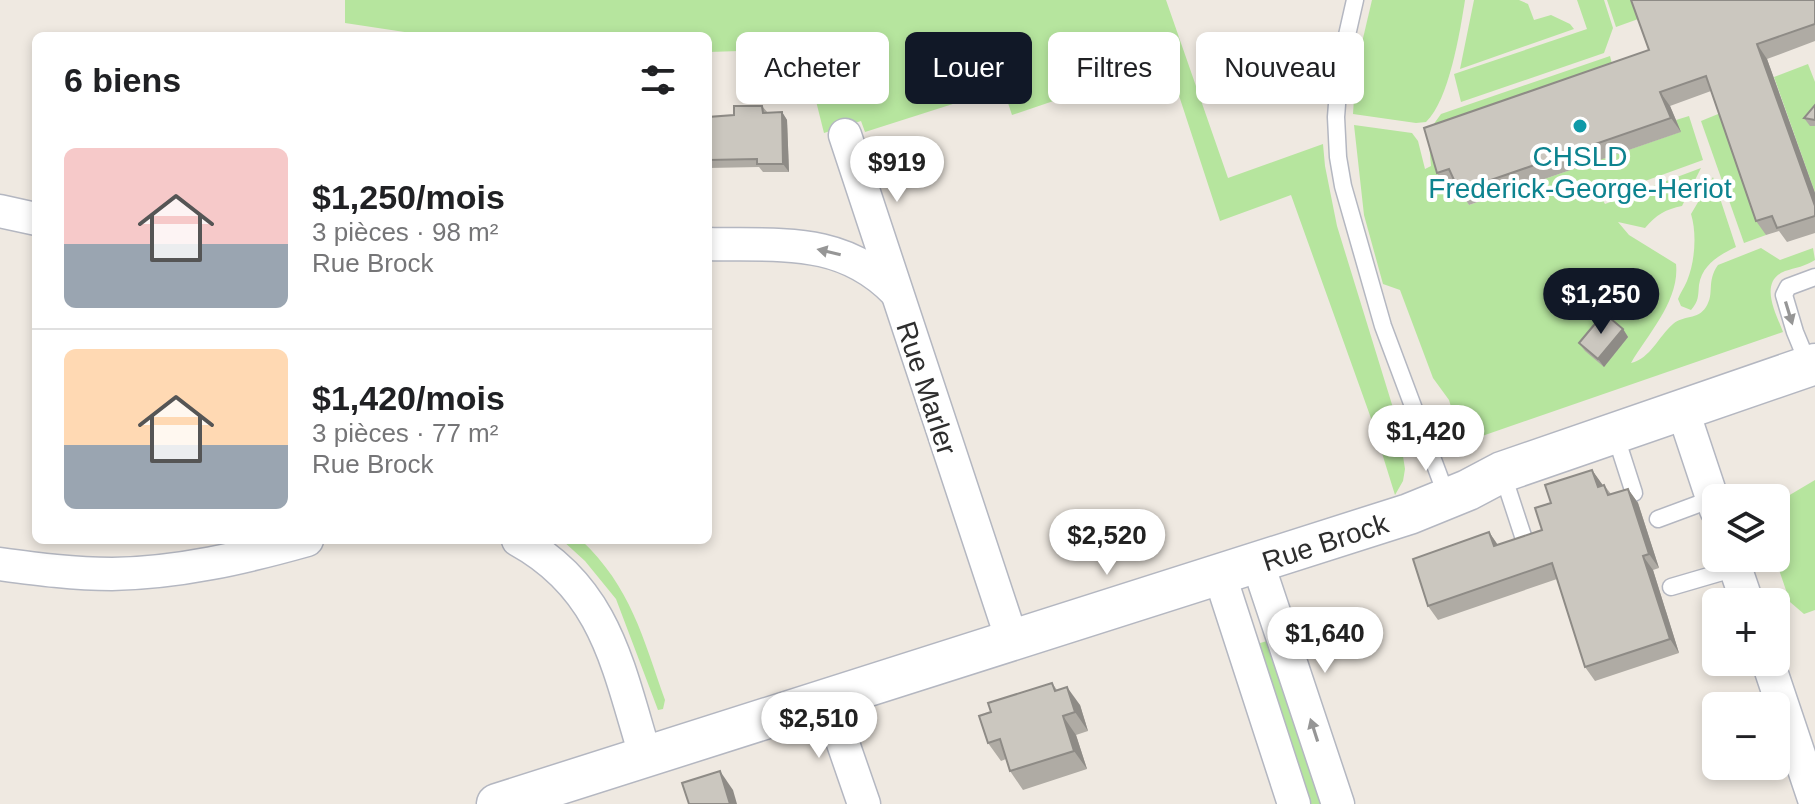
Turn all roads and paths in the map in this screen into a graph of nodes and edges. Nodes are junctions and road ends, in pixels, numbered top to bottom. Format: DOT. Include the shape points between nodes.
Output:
graph roads {
  1 [pos="1355,0"];
  2 [pos="845,135"];
  3 [pos="0,211"];
  4 [pos="32,218"];
  5 [pos="712,244"];
  6 [pos="1815,277"];
  7 [pos="895,291"];
  8 [pos="1812,365"];
  9 [pos="1683,411"];
  10 [pos="1615,434"];
  11 [pos="1502,472"];
  12 [pos="1707,484"];
  13 [pos="1634,493"];
  14 [pos="1447,499"];
  15 [pos="1702,507"];
  16 [pos="1658,519"];
  17 [pos="1523,536"];
  18 [pos="291,544"];
  19 [pos="524,544"];
  20 [pos="0,564"];
  21 [pos="1258,564"];
  22 [pos="1710,572"];
  23 [pos="1220,576"];
  24 [pos="1671,587"];
  25 [pos="1012,640"];
  26 [pos="1773,676"];
  27 [pos="827,697"];
  28 [pos="646,758"];
  29 [pos="1815,802"];
  30 [pos="497,804"];
  31 [pos="864,804"];
  32 [pos="1294,804"];
  33 [pos="1338,804"];
  1 -- 14 [label="lane" via="1340,66 1336,117 1343,186 1383,326"];
  2 -- 7 [label="street, Rue Marler"];
  3 -- 4 [label="street"];
  7 -- 5 [label="street, one-way" via="861,263 832,252"];
  6 -- 8 [label="lane, one-way" via="1788,287 1784,295"];
  7 -- 25 [label="street, Rue Marler"];
  8 -- 9 [label="street, Rue Brock"];
  9 -- 10 [label="street, Rue Brock"];
  9 -- 12 [label="street"];
  10 -- 11 [label="street, Rue Brock"];
  10 -- 13 [label="lane"];
  11 -- 14 [label="street, Rue Brock"];
  11 -- 17 [label="lane"];
  14 -- 21 [label="street, Rue Brock"];
  15 -- 16 [label="lane"];
  18 -- 20 [label="street" via="148,572 67,572"];
  19 -- 28 [label="street" via="572,580 591,605"];
  21 -- 23 [label="street, Rue Brock"];
  33 -- 21 [label="street, one-way"];
  22 -- 24 [label="lane"];
  23 -- 25 [label="street, Rue Brock"];
  23 -- 32 [label="street"];
  25 -- 27 [label="street, Rue Brock"];
  26 -- 29 [label="street"];
  27 -- 28 [label="street, Rue Brock"];
  27 -- 31 [label="street"];
  28 -- 30 [label="street, Rue Brock"];
}
